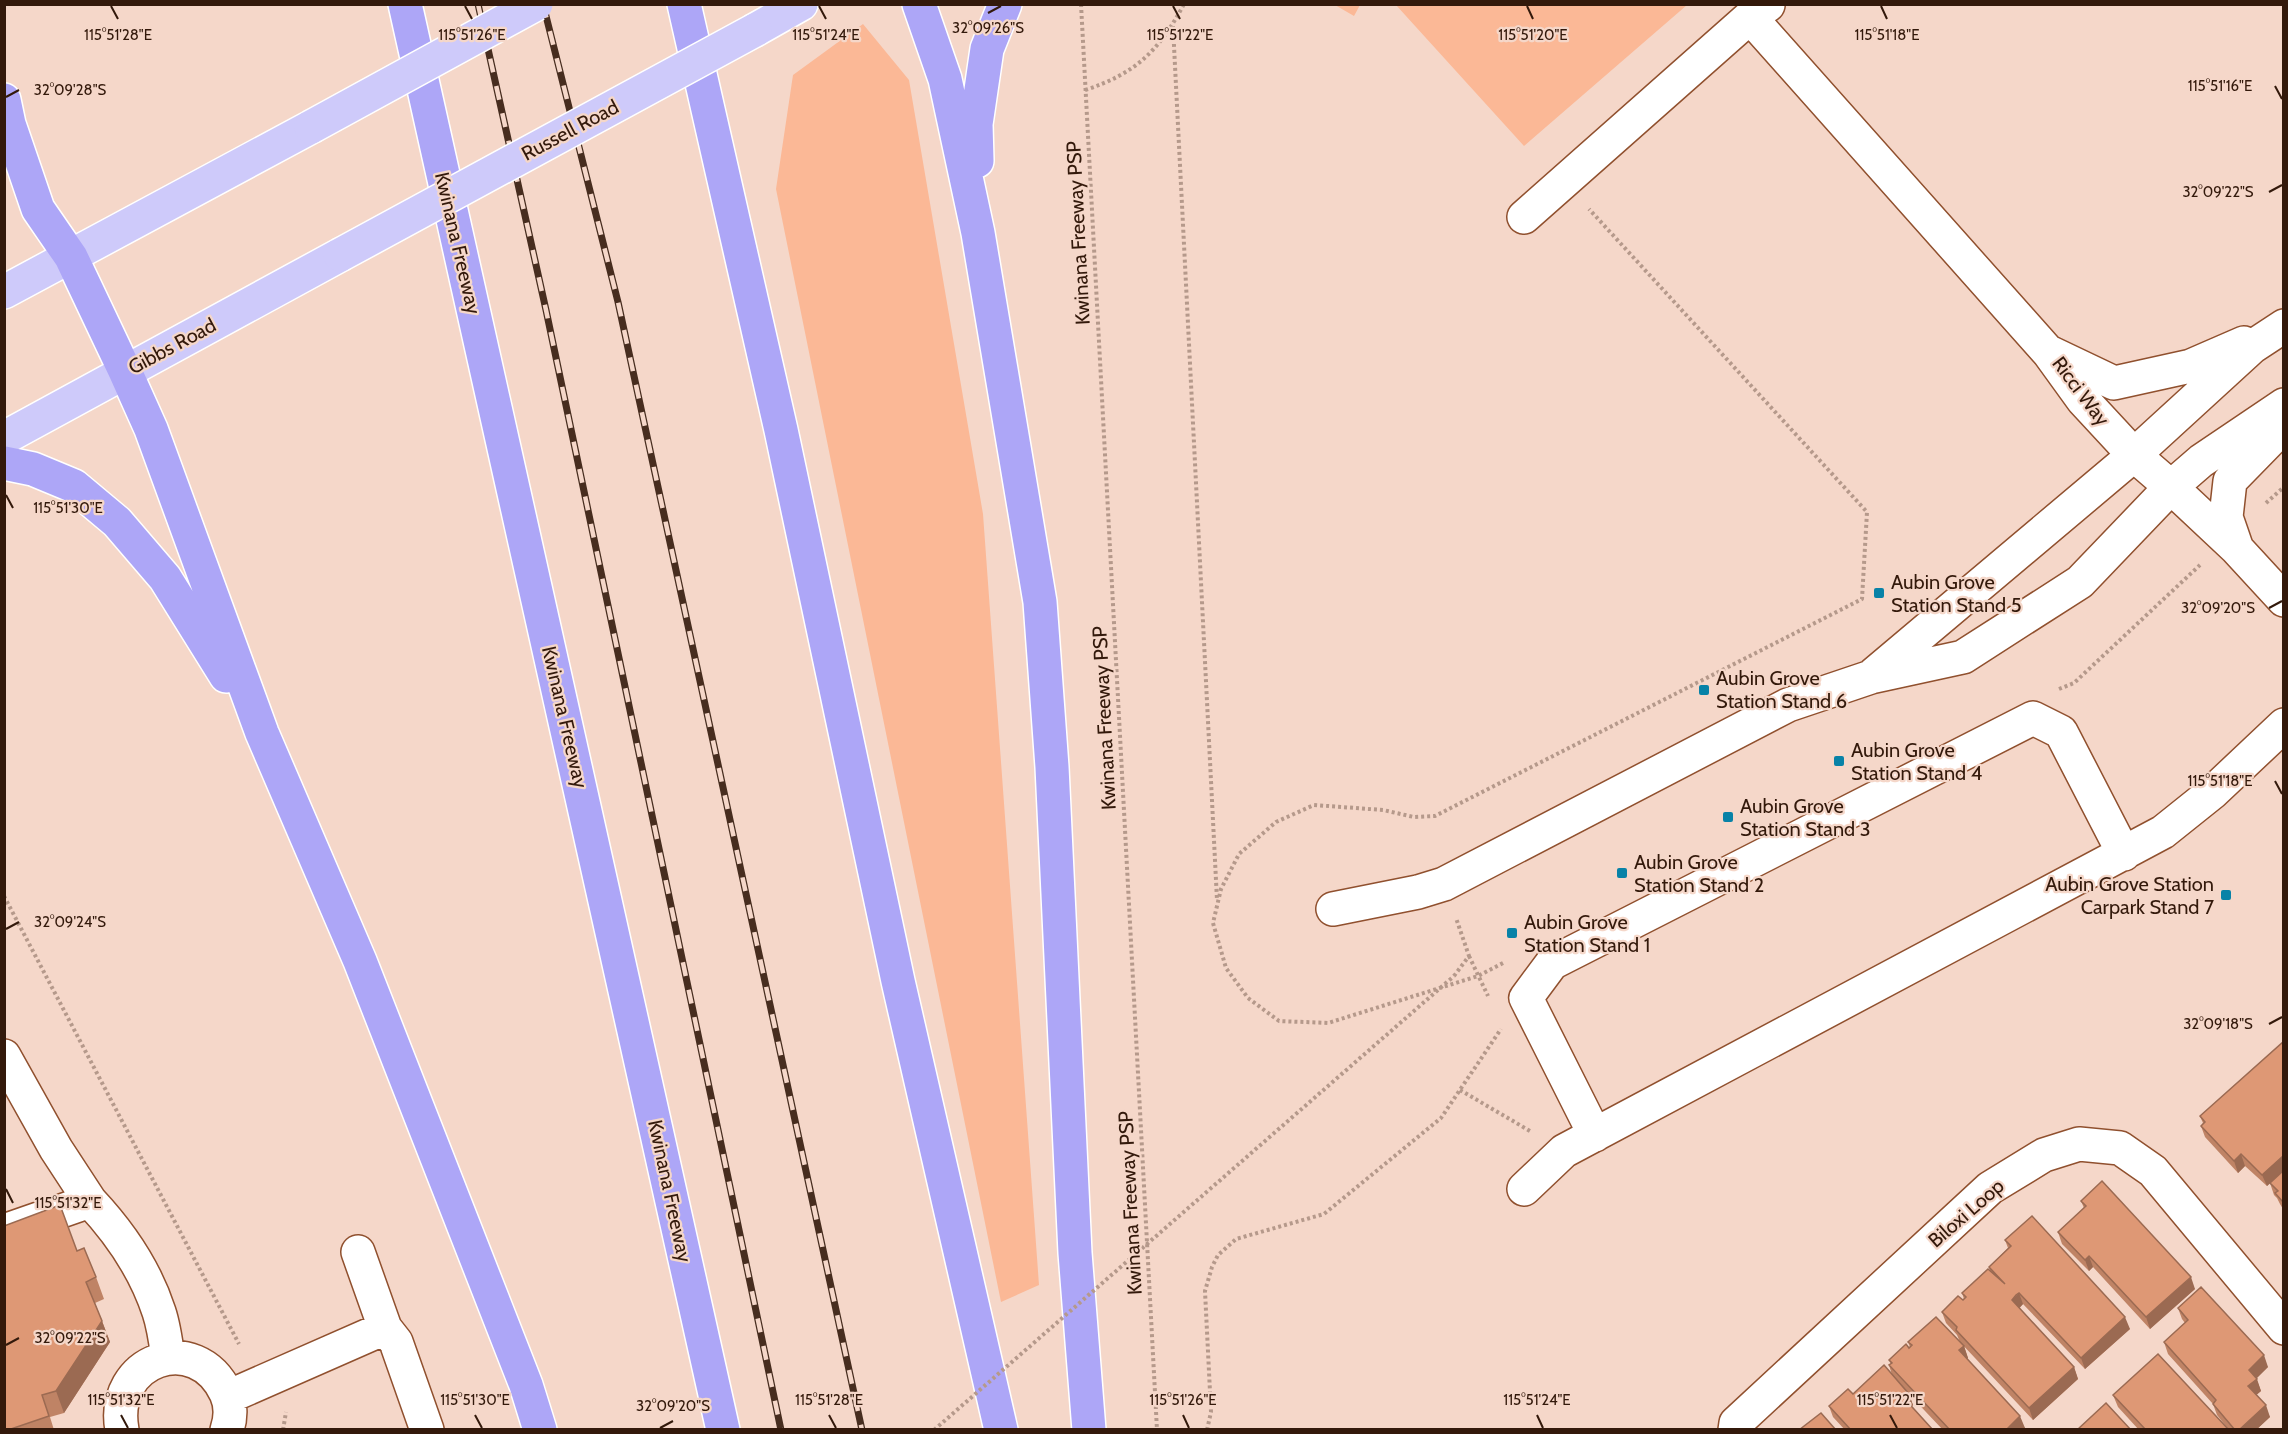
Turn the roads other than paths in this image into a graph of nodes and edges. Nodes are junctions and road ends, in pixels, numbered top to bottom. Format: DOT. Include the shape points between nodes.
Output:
graph roads {
  1 [pos="405,4"];
  2 [pos="536,4"];
  3 [pos="684,4"];
  4 [pos="801,4"];
  5 [pos="919,4"];
  6 [pos="1005,4"];
  7 [pos="1760,11"];
  8 [pos="6,118"];
  9 [pos="1524,217"];
  10 [pos="978,233"];
  11 [pos="340,255"];
  12 [pos="70,257"];
  13 [pos="4,292"];
  14 [pos="2283,326"];
  15 [pos="2049,353"];
  16 [pos="125,371"];
  17 [pos="2283,384"];
  18 [pos="2283,405"];
  19 [pos="2283,429"];
  20 [pos="4,438"];
  21 [pos="2133,455"];
  22 [pos="4,463"];
  23 [pos="2171,487"];
  24 [pos="2237,549"];
  25 [pos="2283,600"];
  26 [pos="1870,677"];
  27 [pos="2283,725"];
  28 [pos="262,733"];
  29 [pos="2124,854"];
  30 [pos="1333,909"];
  31 [pos="4,1056"];
  32 [pos="15,1099"];
  33 [pos="1595,1135"];
  34 [pos="1524,1189"];
  35 [pos="90,1201"];
  36 [pos="4,1232"];
  37 [pos="358,1252"];
  38 [pos="386,1328"];
  39 [pos="2283,1328"];
  40 [pos="168,1358"];
  41 [pos="228,1398"];
  42 [pos="117,1425"];
  43 [pos="1736,1426"];
  44 [pos="227,1430"];
  45 [pos="427,1430"];
  46 [pos="540,1430"];
  47 [pos="723,1430"];
  48 [pos="1001,1430"];
  49 [pos="1089,1430"];
  1 -- 47 [label="highway, Kwinana Freeway"];
  2 -- 12 [label="main road, bridge"];
  3 -- 48 [label="highway" via="781,430 900,992"];
  4 -- 11 [label="main road, Russell Road, bridge"];
  5 -- 10 [label="highway" via="945,79"];
  6 -- 10 [label="highway" via="987,50 976,124"];
  7 -- 9 [label="street"];
  7 -- 15 [label="street"];
  8 -- 12 [label="highway" via="38,209"];
  10 -- 49 [label="highway" via="1040,602 1052,766 1075,1253"];
  11 -- 16 [label="main road, Gibbs Road"];
  12 -- 13 [label="main road"];
  12 -- 16 [label="highway"];
  14 -- 15 [label="street, Ricci Way" via="2191,366 2114,383"];
  14 -- 21 [label="street" via="2252,347"];
  15 -- 21 [label="street, Ricci Way" via="2083,400"];
  16 -- 20 [label="main road, Gibbs Road"];
  16 -- 28 [label="highway" via="151,429"];
  17 -- 21 [label="street" via="2170,462"];
  18 -- 23 [label="street" via="2201,461"];
  19 -- 24 [label="street" via="2230,481 2226,517"];
  21 -- 23 [label="street, Ricci Way"];
  21 -- 26 [label="street"];
  22 -- 28 [label="highway" via="33,469 74,486 117,522 165,578"];
  23 -- 24 [label="street, Ricci Way"];
  23 -- 26 [label="street" via="2080,582 1963,657"];
  24 -- 25 [label="street, Ricci Way"];
  26 -- 30 [label="street" via="1788,705 1444,884"];
  27 -- 29 [label="street" via="2213,792 2163,832"];
  28 -- 46 [label="highway" via="360,961 526,1385"];
  29 -- 33 [label="street"];
  29 -- 33 [label="street" via="2061,732 2033,718 1552,963 1526,998"];
  31 -- 32 [label="street"];
  32 -- 35 [label="street" via="56,1149"];
  33 -- 34 [label="street" via="1564,1151"];
  35 -- 36 [label="street"];
  35 -- 40 [label="street" via="139,1263 160,1313"];
  37 -- 38 [label="street"];
  38 -- 41 [label="street"];
  38 -- 45 [label="street" via="396,1342"];
  39 -- 43 [label="street, Biloxi Loop" via="2153,1171 2120,1148 2079,1144 2044,1155 1990,1188"];
  40 -- 41 [label="street" via="184,1359 205,1368 222,1384"];
  40 -- 42 [label="street" via="152,1363 128,1384"];
  41 -- 44 [label="street"];
}
